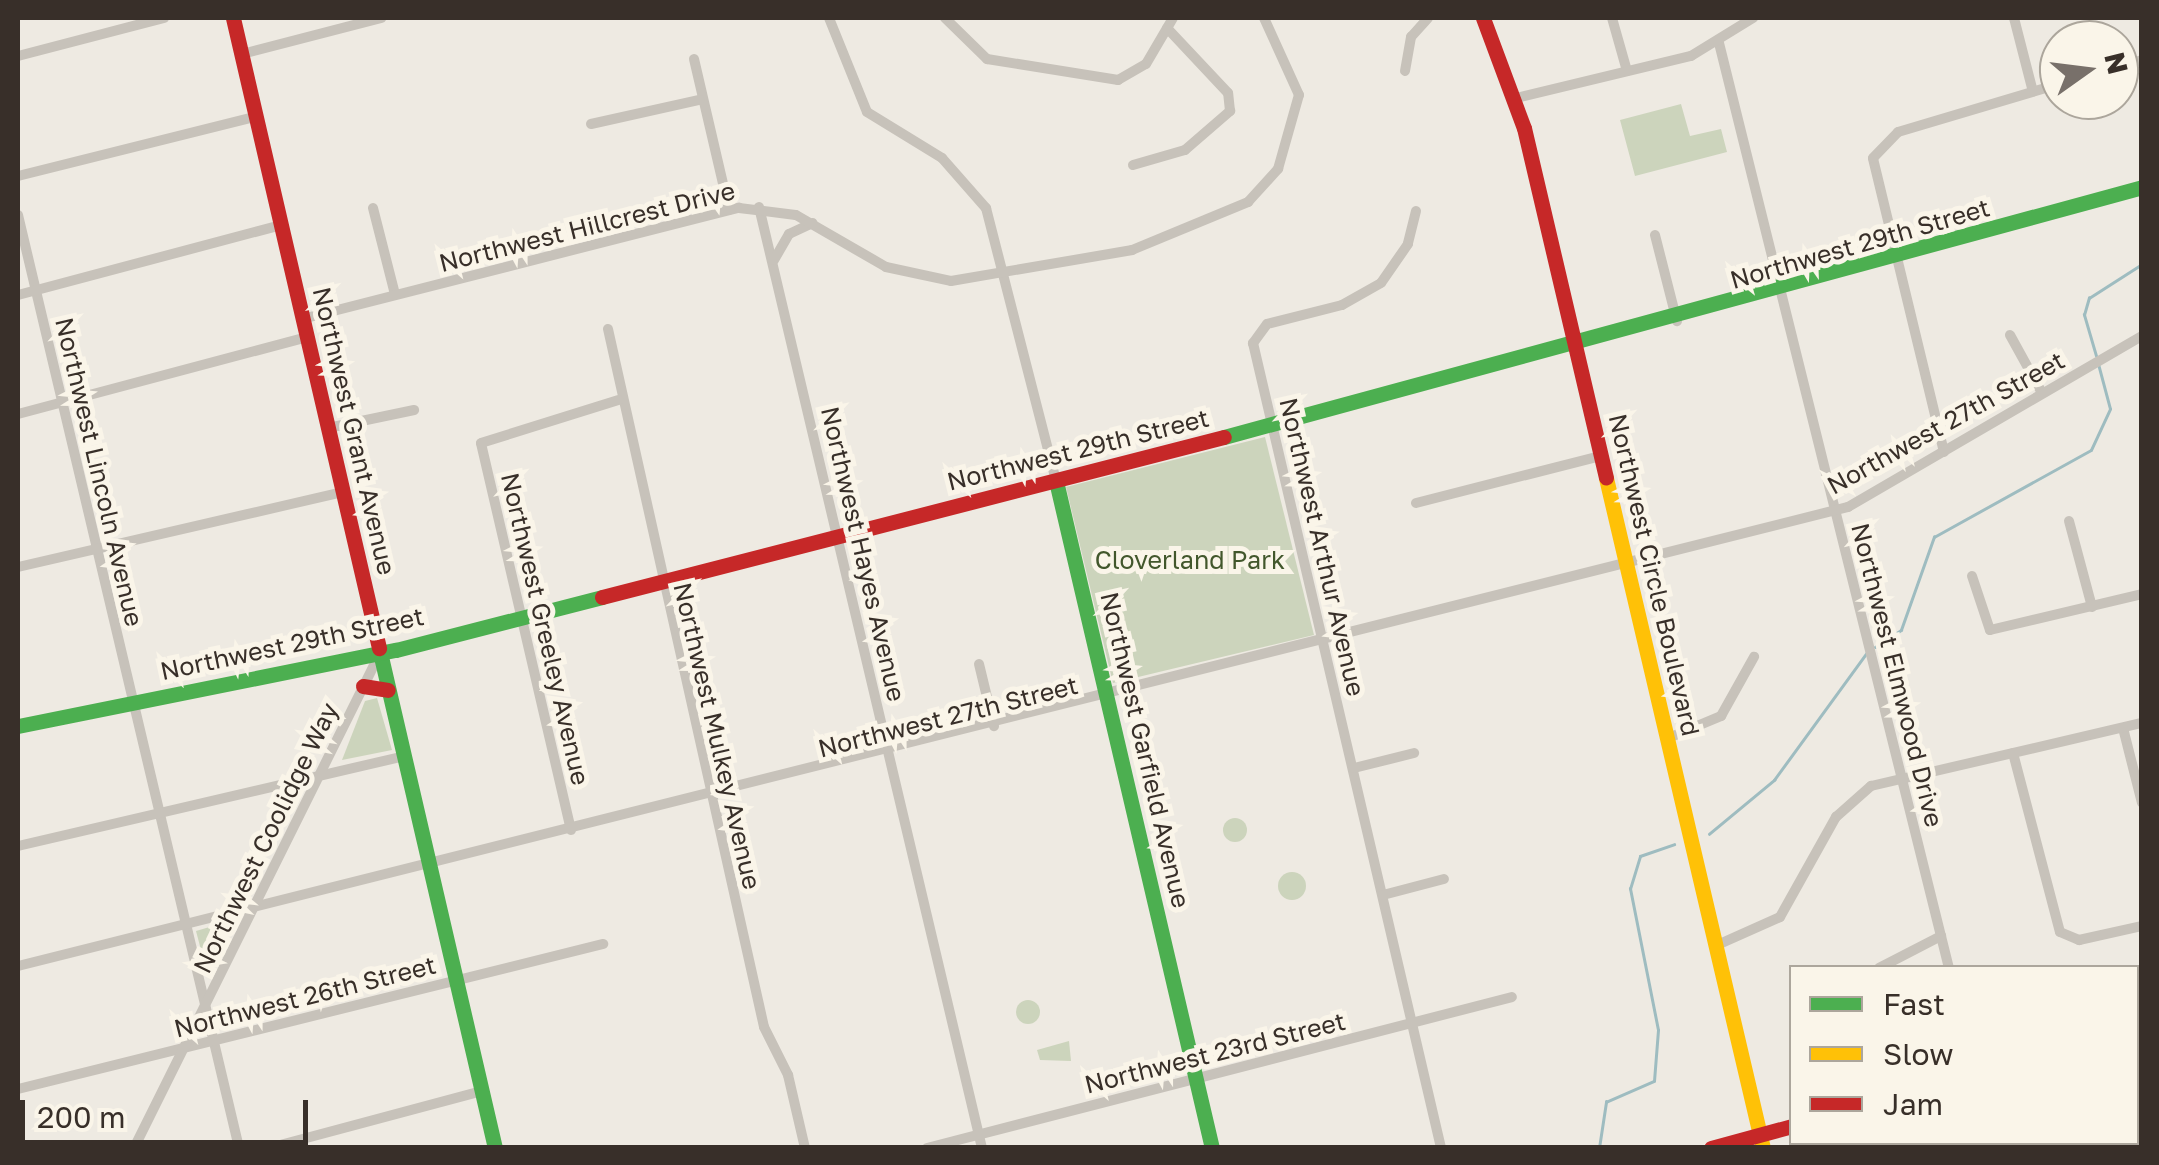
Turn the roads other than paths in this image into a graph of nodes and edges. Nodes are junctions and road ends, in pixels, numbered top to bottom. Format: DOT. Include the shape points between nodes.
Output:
graph roads {
  1 [pos="164,18"];
  2 [pos="233,18"];
  3 [pos="380,18"];
  4 [pos="829,18"];
  5 [pos="945,18"];
  6 [pos="1264,18"];
  7 [pos="1428,18"];
  8 [pos="1483,18"];
  9 [pos="1612,18"];
  10 [pos="1753,18"];
  11 [pos="2014,18"];
  12 [pos="1170,23"];
  13 [pos="1718,43"];
  14 [pos="242,54"];
  15 [pos="18,56"];
  16 [pos="694,59"];
  17 [pos="1405,71"];
  18 [pos="1627,71"];
  19 [pos="2039,90"];
  20 [pos="2033,92"];
  21 [pos="1516,98"];
  22 [pos="699,100"];
  23 [pos="255,117"];
  24 [pos="592,124"];
  25 [pos="1133,165"];
  26 [pos="18,176"];
  27 [pos="2142,188"];
  28 [pos="759,207"];
  29 [pos="373,208"];
  30 [pos="729,210"];
  31 [pos="1416,212"];
  32 [pos="18,215"];
  33 [pos="813,223"];
  34 [pos="281,225"];
  35 [pos="1655,235"];
  36 [pos="1896,260"];
  37 [pos="774,261"];
  38 [pos="1007,276"];
  39 [pos="35,290"];
  40 [pos="1782,293"];
  41 [pos="395,294"];
  42 [pos="18,295"];
  43 [pos="302,319"];
  44 [pos="1678,322"];
  45 [pos="608,329"];
  46 [pos="2010,334"];
  47 [pos="2142,336"];
  48 [pos="306,338"];
  49 [pos="1576,348"];
  50 [pos="2042,393"];
  51 [pos="618,400"];
  52 [pos="62,402"];
  53 [pos="414,410"];
  54 [pos="18,414"];
  55 [pos="1272,426"];
  56 [pos="328,428"];
  57 [pos="1944,452"];
  58 [pos="1600,456"];
  59 [pos="1056,481"];
  60 [pos="343,492"];
  61 [pos="1416,504"];
  62 [pos="1836,511"];
  63 [pos="2069,521"];
  64 [pos="838,537"];
  65 [pos="96,549"];
  66 [pos="1625,564"];
  67 [pos="18,567"];
  68 [pos="1972,576"];
  69 [pos="660,583"];
  70 [pos="2142,594"];
  71 [pos="2092,608"];
  72 [pos="521,618"];
  73 [pos="1323,642"];
  74 [pos="380,653"];
  75 [pos="1754,656"];
  76 [pos="980,664"];
  77 [pos="364,686"];
  78 [pos="388,690"];
  79 [pos="1107,698"];
  80 [pos="133,702"];
  81 [pos="2142,723"];
  82 [pos="18,726"];
  83 [pos="994,726"];
  84 [pos="2122,728"];
  85 [pos="1666,738"];
  86 [pos="2013,752"];
  87 [pos="889,753"];
  88 [pos="1414,753"];
  89 [pos="404,756"];
  90 [pos="1354,768"];
  91 [pos="318,778"];
  92 [pos="1902,780"];
  93 [pos="710,798"];
  94 [pos="2142,803"];
  95 [pos="159,813"];
  96 [pos="570,830"];
  97 [pos="18,846"];
  98 [pos="429,863"];
  99 [pos="1444,879"];
  100 [pos="1383,896"];
  101 [pos="255,905"];
  102 [pos="187,924"];
  103 [pos="2142,926"];
  104 [pos="1942,936"];
  105 [pos="602,944"];
  106 [pos="1715,946"];
  107 [pos="1885,965"];
  108 [pos="1948,965"];
  109 [pos="18,966"];
  110 [pos="456,980"];
  111 [pos="1512,997"];
  112 [pos="204,1006"];
  113 [pos="1413,1022"];
  114 [pos="213,1041"];
  115 [pos="184,1048"];
  116 [pos="1196,1078"];
  117 [pos="18,1089"];
  118 [pos="482,1091"];
  119 [pos="1789,1127"];
  120 [pos="978,1134"];
  121 [pos="1761,1141"];
  122 [pos="134,1148"];
  123 [pos="239,1148"];
  124 [pos="270,1148"];
  125 [pos="495,1148"];
  126 [pos="804,1148"];
  127 [pos="927,1148"];
  128 [pos="982,1148"];
  129 [pos="1212,1148"];
  130 [pos="1441,1148"];
  131 [pos="1711,1148"];
  1 -- 15 [label="street"];
  2 -- 14 [label="street, Northwest Grant Avenue"];
  3 -- 14 [label="street"];
  4 -- 38 [label="street, Northwest Garfield Avenue" via="855,96 879,124 966,180 991,218"];
  5 -- 12 [label="street" via="987,60 1076,66 1118,80 1139,72"];
  6 -- 38 [label="street, Northwest Hillcrest Drive" via="1298,95 1295,127 1268,183 1160,241"];
  7 -- 17 [label="street" via="1411,37"];
  8 -- 21 [label="street, Northwest Circle Boulevard"];
  9 -- 18 [label="street"];
  10 -- 13 [label="street"];
  11 -- 20 [label="street"];
  12 -- 25 [label="street" via="1228,93 1230,111 1184,150"];
  13 -- 18 [label="street"];
  13 -- 40 [label="street, Northwest Elmwood Drive"];
  14 -- 23 [label="street, Northwest Grant Avenue"];
  16 -- 22 [label="street"];
  18 -- 21 [label="street"];
  19 -- 20 [label="street"];
  20 -- 36 [label="street" via="1882,142 1873,168"];
  21 -- 49 [label="street, Northwest Circle Boulevard"];
  22 -- 24 [label="street"];
  22 -- 30 [label="street"];
  23 -- 26 [label="street"];
  23 -- 34 [label="street, Northwest Grant Avenue"];
  27 -- 36 [label="street, Northwest 29th Street"];
  28 -- 30 [label="street, Northwest Hillcrest Drive"];
  28 -- 33 [label="street, Northwest Hillcrest Drive"];
  28 -- 37 [label="street, Northwest Hayes Avenue"];
  29 -- 41 [label="street"];
  30 -- 41 [label="street, Northwest Hillcrest Drive"];
  31 -- 55 [label="street, Northwest Arthur Avenue" via="1408,244 1381,283 1255,335"];
  32 -- 39 [label="street, Northwest Lincoln Avenue"];
  33 -- 37 [label="street" via="789,234"];
  33 -- 38 [label="street, Northwest Hillcrest Drive" via="909,274"];
  34 -- 39 [label="street"];
  34 -- 43 [label="street, Northwest Grant Avenue"];
  35 -- 44 [label="street"];
  36 -- 40 [label="street, Northwest 29th Street"];
  36 -- 57 [label="street"];
  37 -- 64 [label="street, Northwest Hayes Avenue"];
  38 -- 59 [label="street, Northwest Garfield Avenue"];
  39 -- 42 [label="street"];
  39 -- 52 [label="street, Northwest Lincoln Avenue"];
  40 -- 44 [label="street, Northwest 29th Street"];
  40 -- 62 [label="street, Northwest Elmwood Drive"];
  41 -- 43 [label="street, Northwest Hillcrest Drive"];
  43 -- 48 [label="street, Northwest Grant Avenue"];
  44 -- 49 [label="street, Northwest 29th Street"];
  45 -- 51 [label="street, Northwest Mulkey Avenue"];
  46 -- 50 [label="street"];
  47 -- 50 [label="street, Northwest 27th Street"];
  48 -- 52 [label="street"];
  48 -- 56 [label="street, Northwest Grant Avenue"];
  49 -- 55 [label="street, Northwest 29th Street"];
  49 -- 58 [label="street, Northwest Circle Boulevard"];
  50 -- 57 [label="street, Northwest 27th Street"];
  51 -- 69 [label="street, Northwest Mulkey Avenue"];
  51 -- 72 [label="street, Northwest Greeley Avenue" via="482,438"];
  52 -- 54 [label="street"];
  52 -- 65 [label="street, Northwest Lincoln Avenue"];
  53 -- 56 [label="street"];
  55 -- 59 [label="street, Northwest 29th Street"];
  55 -- 73 [label="street, Northwest Arthur Avenue"];
  56 -- 60 [label="street, Northwest Grant Avenue"];
  57 -- 62 [label="street, Northwest 27th Street"];
  58 -- 61 [label="street"];
  58 -- 66 [label="street, Northwest Circle Boulevard"];
  59 -- 64 [label="street, Northwest 29th Street"];
  59 -- 79 [label="street, Northwest Garfield Avenue"];
  60 -- 65 [label="street"];
  60 -- 74 [label="street, Northwest Grant Avenue"];
  62 -- 66 [label="street, Northwest 27th Street"];
  62 -- 92 [label="street, Northwest Elmwood Drive"];
  63 -- 71 [label="street"];
  64 -- 69 [label="street, Northwest 29th Street"];
  64 -- 87 [label="street, Northwest Hayes Avenue"];
  65 -- 67 [label="street"];
  65 -- 80 [label="street, Northwest Lincoln Avenue"];
  66 -- 73 [label="street, Northwest 27th Street"];
  66 -- 85 [label="street, Northwest Circle Boulevard"];
  68 -- 71 [label="street" via="1990,630"];
  69 -- 72 [label="street, Northwest 29th Street"];
  69 -- 93 [label="street, Northwest Mulkey Avenue"];
  70 -- 71 [label="street"];
  72 -- 74 [label="street, Northwest 29th Street"];
  72 -- 96 [label="street, Northwest Greeley Avenue"];
  73 -- 79 [label="street, Northwest 27th Street"];
  73 -- 90 [label="street, Northwest Arthur Avenue"];
  74 -- 77 [label="street, Northwest Coolidge Way"];
  74 -- 78 [label="street, Northwest Grant Avenue"];
  74 -- 80 [label="street, Northwest 29th Street"];
  75 -- 85 [label="street" via="1721,716"];
  76 -- 83 [label="street"];
  77 -- 78 [label="street"];
  77 -- 91 [label="street, Northwest Coolidge Way"];
  78 -- 89 [label="street, Northwest Grant Avenue"];
  79 -- 83 [label="street, Northwest 27th Street"];
  79 -- 116 [label="street, Northwest Garfield Avenue"];
  80 -- 82 [label="street, Northwest 29th Street"];
  80 -- 95 [label="street, Northwest Lincoln Avenue"];
  81 -- 84 [label="street"];
  83 -- 87 [label="street, Northwest 27th Street"];
  84 -- 86 [label="street"];
  84 -- 94 [label="street"];
  85 -- 106 [label="street, Northwest Circle Boulevard"];
  86 -- 92 [label="street"];
  86 -- 103 [label="street" via="2060,932 2079,940"];
  87 -- 93 [label="street, Northwest 27th Street"];
  87 -- 120 [label="street, Northwest Hayes Avenue"];
  88 -- 90 [label="street"];
  89 -- 91 [label="street"];
  89 -- 98 [label="street, Northwest Grant Avenue"];
  90 -- 100 [label="street, Northwest Arthur Avenue"];
  91 -- 95 [label="street"];
  91 -- 101 [label="street, Northwest Coolidge Way"];
  92 -- 104 [label="street, Northwest Elmwood Drive"];
  92 -- 106 [label="street" via="1871,786 1843,808 1780,917"];
  93 -- 96 [label="street, Northwest 27th Street"];
  93 -- 126 [label="street, Northwest Mulkey Avenue" via="764,1028 788,1075"];
  95 -- 97 [label="street"];
  95 -- 102 [label="street, Northwest Lincoln Avenue"];
  96 -- 98 [label="street, Northwest 27th Street"];
  98 -- 101 [label="street, Northwest 27th Street"];
  98 -- 110 [label="street, Northwest Grant Avenue"];
  99 -- 100 [label="street"];
  100 -- 113 [label="street, Northwest Arthur Avenue"];
  101 -- 102 [label="street, Northwest 27th Street"];
  101 -- 112 [label="street, Northwest Coolidge Way"];
  102 -- 109 [label="street, Northwest 27th Street"];
  102 -- 112 [label="street, Northwest Lincoln Avenue"];
  104 -- 107 [label="street"];
  104 -- 108 [label="street, Northwest Elmwood Drive"];
  105 -- 110 [label="street, Northwest 26th Street"];
  106 -- 121 [label="street, Northwest Circle Boulevard"];
  110 -- 114 [label="street, Northwest 26th Street"];
  110 -- 118 [label="street, Northwest Grant Avenue"];
  111 -- 113 [label="street, Northwest 23rd Street"];
  112 -- 114 [label="street, Northwest Lincoln Avenue"];
  112 -- 115 [label="street, Northwest Coolidge Way"];
  113 -- 116 [label="street, Northwest 23rd Street"];
  113 -- 130 [label="street, Northwest Arthur Avenue"];
  114 -- 115 [label="street, Northwest 26th Street"];
  114 -- 123 [label="street, Northwest Lincoln Avenue"];
  115 -- 117 [label="street, Northwest 26th Street"];
  115 -- 122 [label="street, Northwest Coolidge Way"];
  116 -- 120 [label="street, Northwest 23rd Street"];
  116 -- 129 [label="street, Northwest Garfield Avenue"];
  118 -- 124 [label="street"];
  118 -- 125 [label="street, Northwest Grant Avenue"];
  119 -- 121 [label="street"];
  120 -- 127 [label="street, Northwest 23rd Street"];
  120 -- 128 [label="street, Northwest Hayes Avenue"];
  121 -- 131 [label="street"];
}
